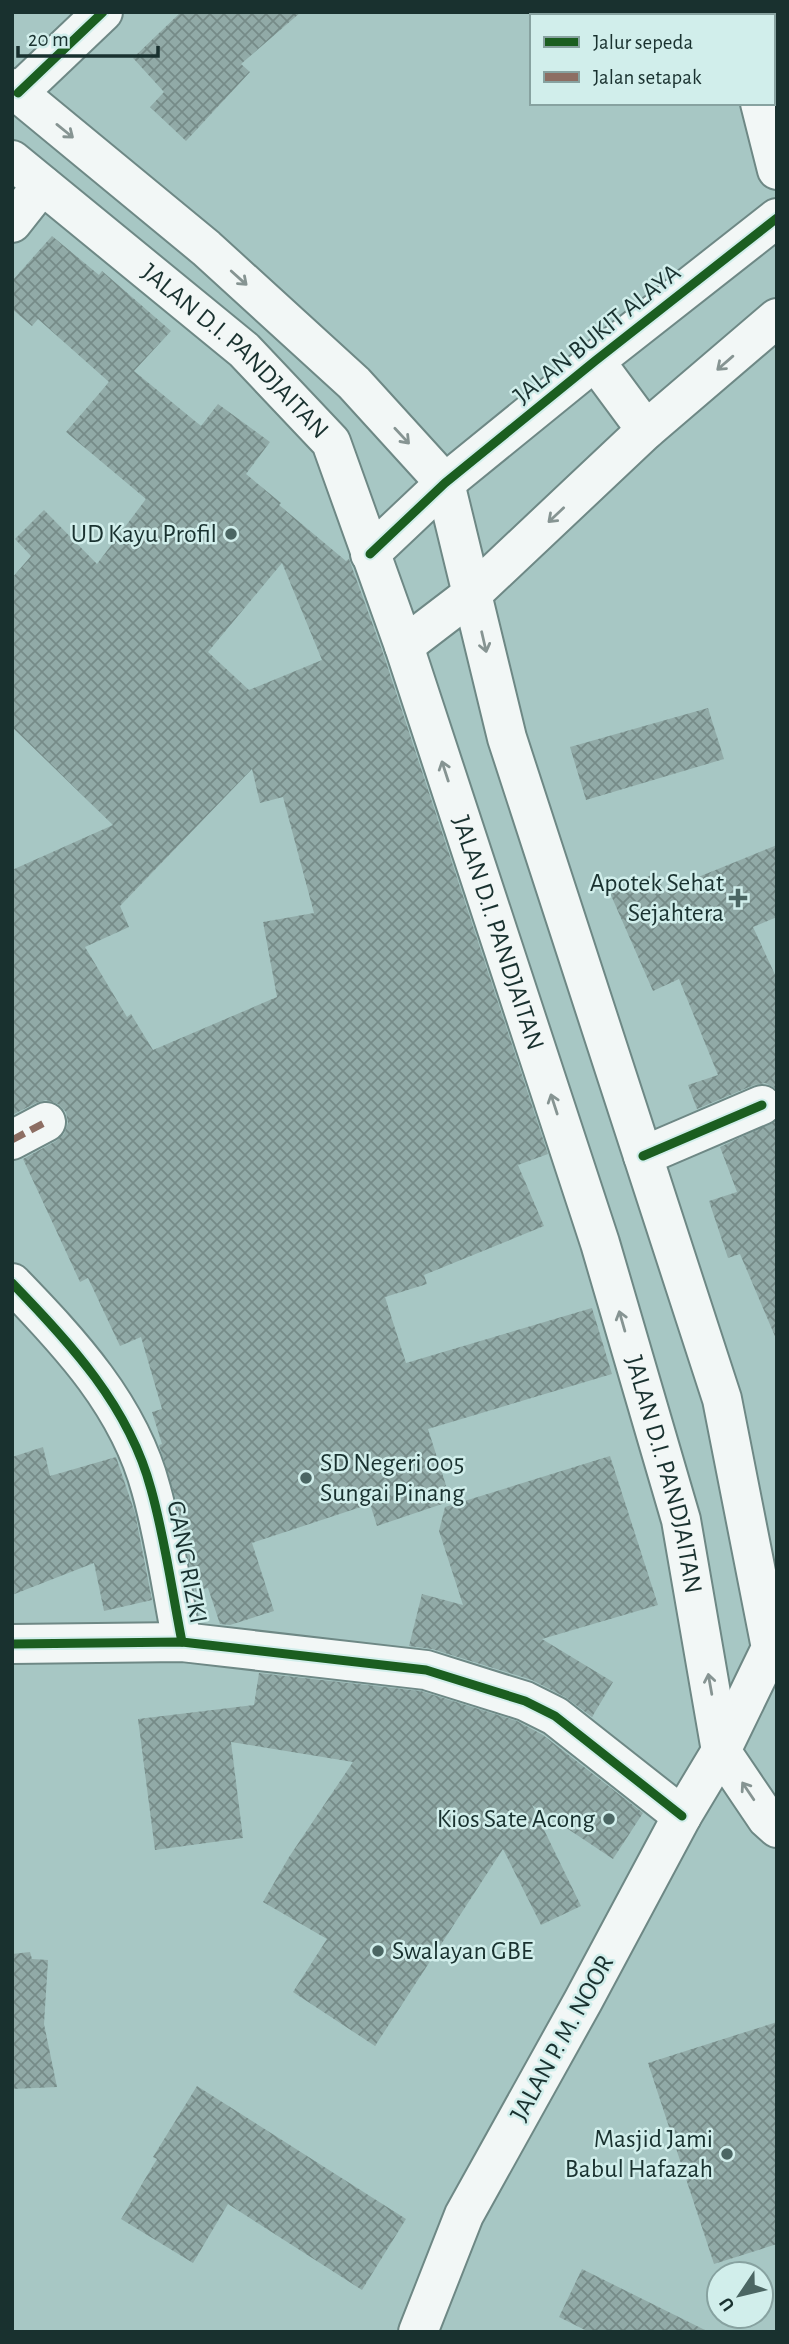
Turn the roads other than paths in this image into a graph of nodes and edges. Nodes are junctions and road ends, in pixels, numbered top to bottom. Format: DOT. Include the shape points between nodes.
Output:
graph roads {
  1 [pos="103,12"];
  2 [pos="15,90"];
  3 [pos="761,105"];
  4 [pos="12,160"];
  5 [pos="777,170"];
  6 [pos="42,186"];
  7 [pos="777,218"];
  8 [pos="12,223"];
  9 [pos="777,318"];
  10 [pos="595,361"];
  11 [pos="646,430"];
  12 [pos="445,483"];
  13 [pos="370,554"];
  14 [pos="472,594"];
  15 [pos="404,646"];
  16 [pos="762,1105"];
  17 [pos="46,1122"];
  18 [pos="12,1140"];
  19 [pos="643,1157"];
  20 [pos="12,1283"];
  21 [pos="182,1642"];
  22 [pos="12,1644"];
  23 [pos="775,1649"];
  24 [pos="721,1751"];
  25 [pos="682,1816"];
  26 [pos="777,1828"];
  27 [pos="418,2332"];
  1 -- 2 [label="main road"];
  2 -- 12 [label="main road, one-way" via="206,248 354,383"];
  3 -- 5 [label="main road"];
  4 -- 6 [label="main road, JALAN D.I. PANDJAITAN"];
  6 -- 8 [label="main road"];
  6 -- 13 [label="main road, JALAN D.I. PANDJAITAN" via="244,351 331,442"];
  7 -- 10 [label="main road, JALAN BUKIT ALAYA"];
  9 -- 11 [label="main road, one-way"];
  10 -- 11 [label="main road"];
  10 -- 12 [label="main road, JALAN BUKIT ALAYA"];
  11 -- 14 [label="main road, one-way"];
  12 -- 13 [label="main road, JALAN BUKIT ALAYA"];
  12 -- 14 [label="main road"];
  13 -- 15 [label="main road, JALAN D.I. PANDJAITAN"];
  14 -- 15 [label="main road"];
  14 -- 19 [label="main road, one-way" via="507,738"];
  24 -- 15 [label="main road, JALAN D.I. PANDJAITAN, one-way" via="681,1520 600,1243"];
  16 -- 19 [label="main road"];
  17 -- 18 [label="main road"];
  19 -- 23 [label="main road" via="722,1399"];
  20 -- 21 [label="main road, GANG RIZKI" via="73,1347 105,1390 133,1440 151,1488"];
  21 -- 22 [label="main road"];
  21 -- 25 [label="main road" via="426,1670 525,1701 555,1716"];
  23 -- 24 [label="main road, JALAN P. M. NOOR"];
  24 -- 25 [label="main road, JALAN P. M. NOOR"];
  26 -- 24 [label="main road, JALAN D.I. PANDJAITAN, one-way"];
  25 -- 27 [label="main road, JALAN P. M. NOOR" via="464,2215"];
}
